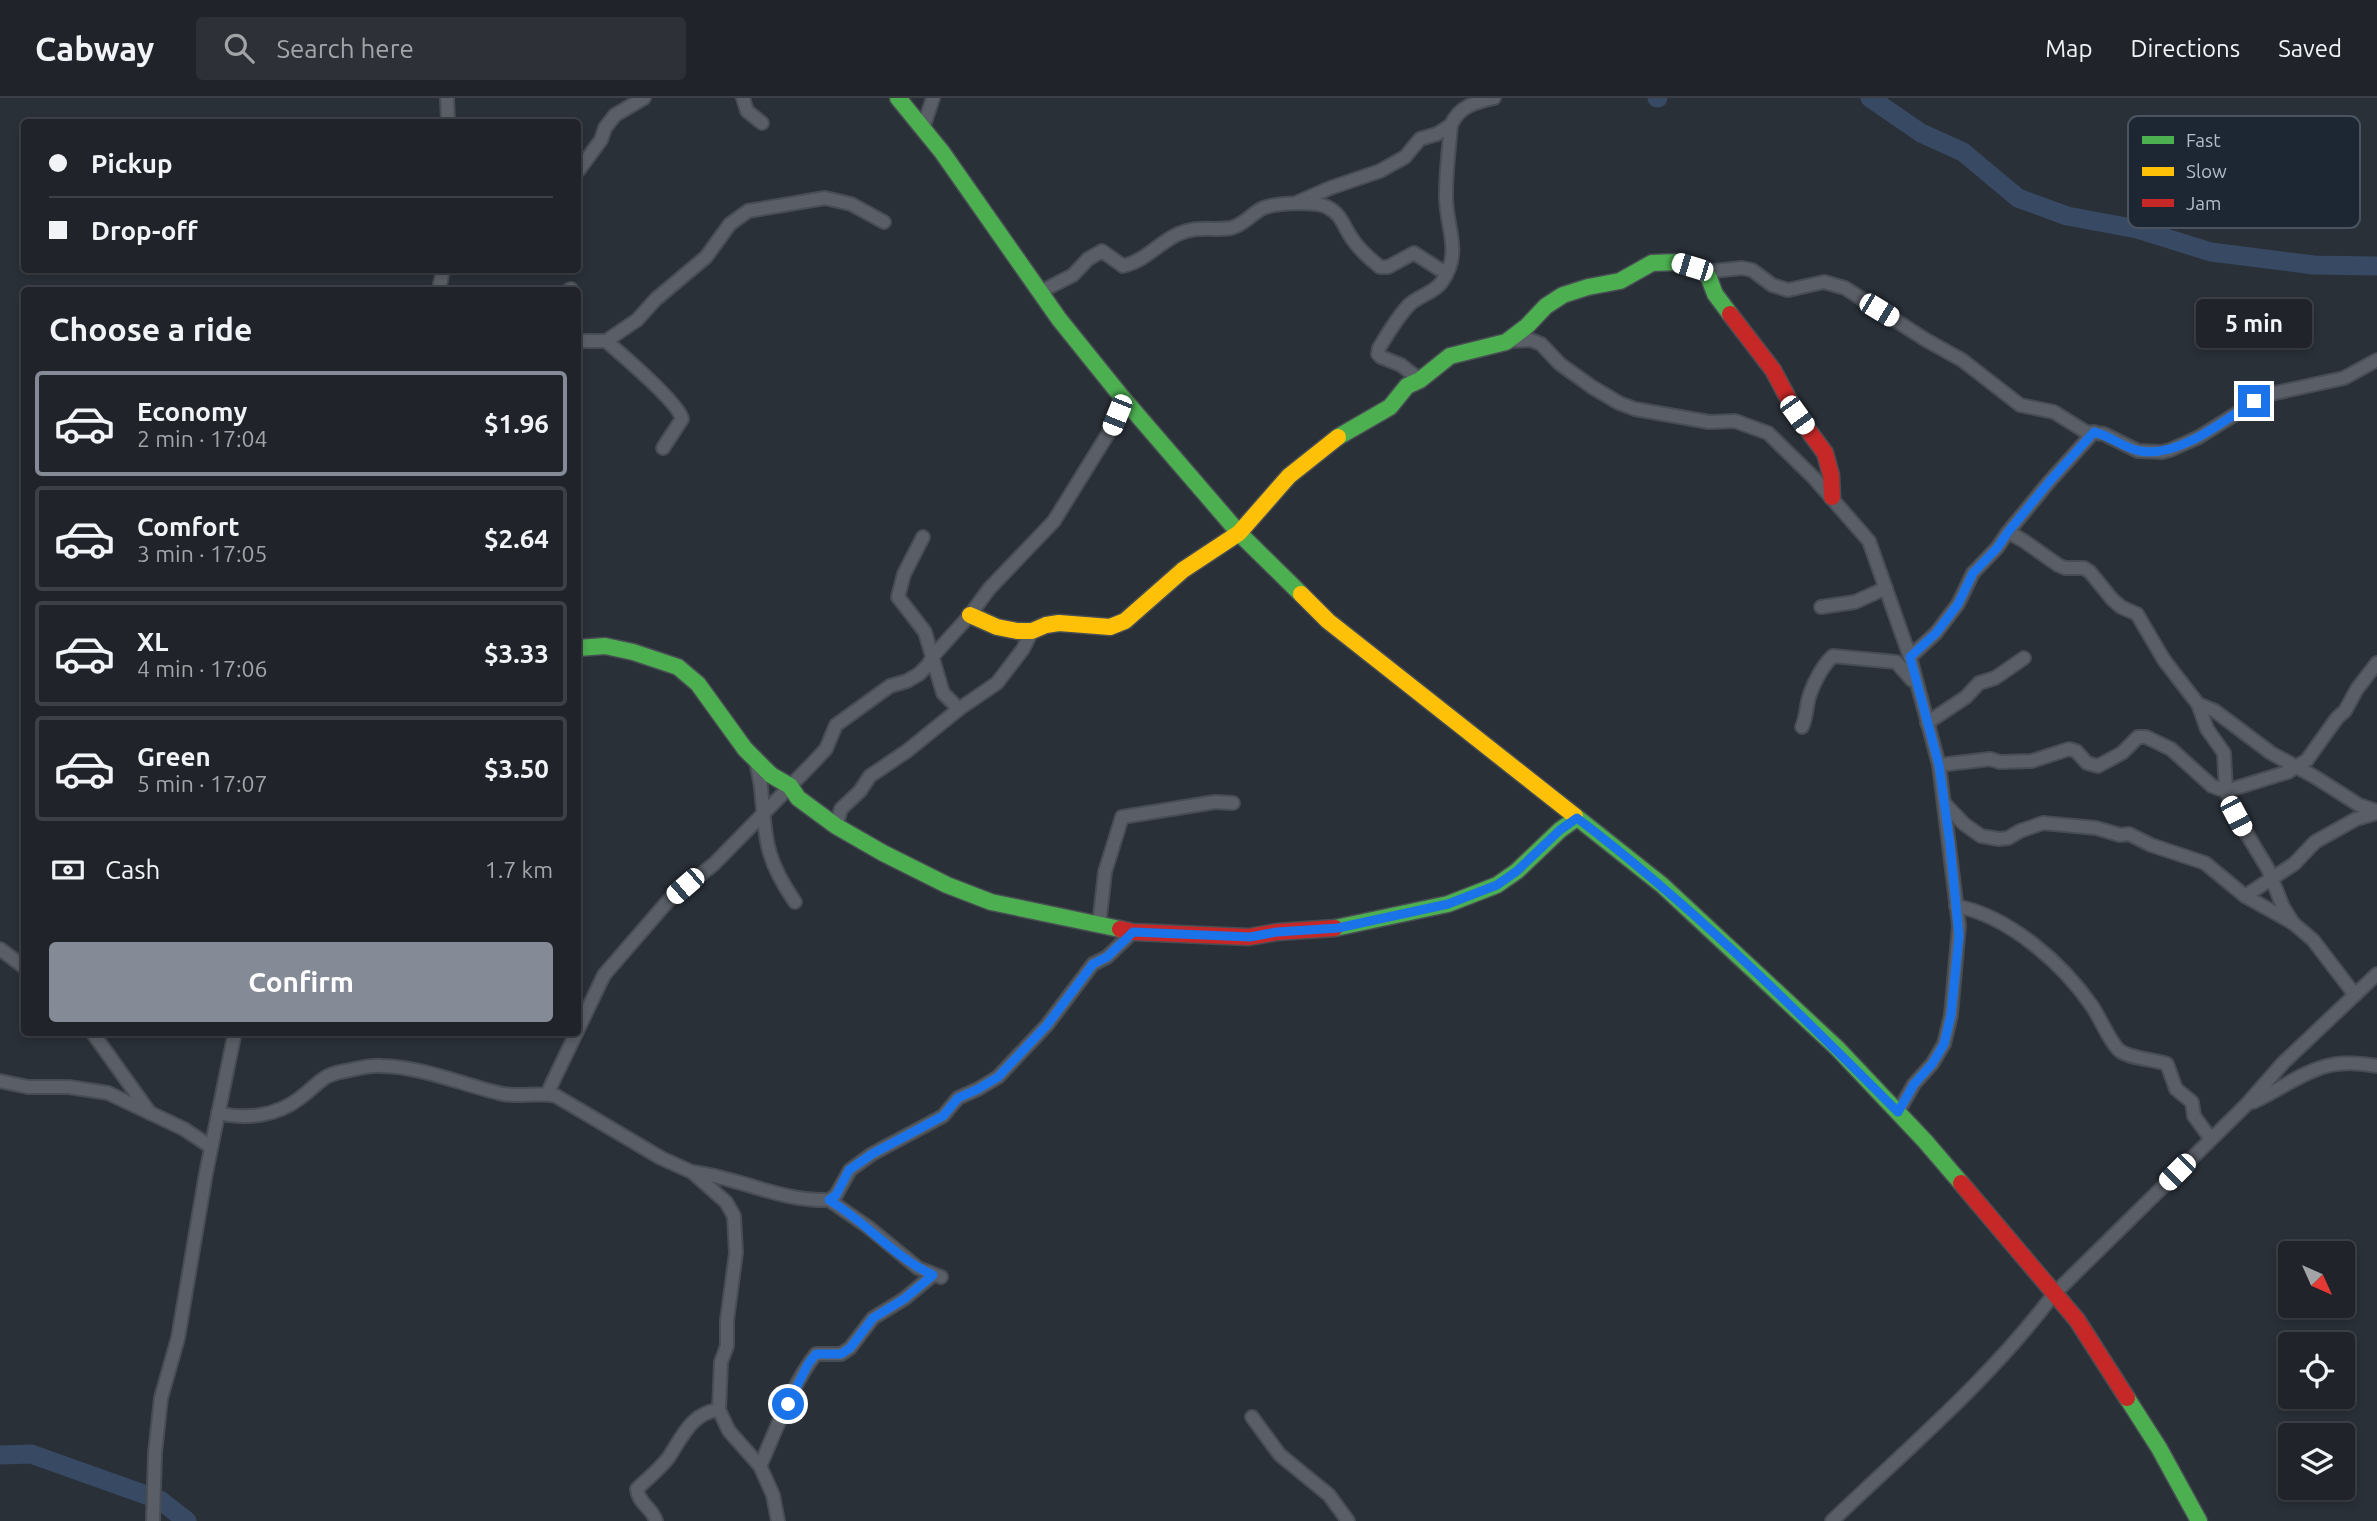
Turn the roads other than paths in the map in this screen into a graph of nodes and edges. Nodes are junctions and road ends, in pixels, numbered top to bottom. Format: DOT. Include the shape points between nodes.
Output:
graph roads {
  1 [pos="447,98"];
  2 [pos="643,98"];
  3 [pos="743,98"];
  4 [pos="898,98"];
  5 [pos="933,98"];
  6 [pos="1494,98"];
  7 [pos="448,119"];
  8 [pos="762,123"];
  9 [pos="1451,125"];
  10 [pos="923,128"];
  11 [pos="581,167"];
  12 [pos="1292,204"];
  13 [pos="884,222"];
  14 [pos="1447,271"];
  15 [pos="1703,272"];
  16 [pos="1040,292"];
  17 [pos="581,341"];
  18 [pos="606,341"];
  19 [pos="1506,342"];
  20 [pos="2377,360"];
  21 [pos="1420,380"];
  22 [pos="1121,396"];
  23 [pos="2094,432"];
  24 [pos="663,448"];
  25 [pos="1832,497"];
  26 [pos="2008,532"];
  27 [pos="1239,533"];
  28 [pos="923,537"];
  29 [pos="1886,588"];
  30 [pos="1821,607"];
  31 [pos="970,615"];
  32 [pos="1032,631"];
  33 [pos="1899,632"];
  34 [pos="581,648"];
  35 [pos="933,656"];
  36 [pos="1910,657"];
  37 [pos="2024,657"];
  38 [pos="1896,662"];
  39 [pos="2377,663"];
  40 [pos="1916,686"];
  41 [pos="2198,704"];
  42 [pos="959,709"];
  43 [pos="1927,723"];
  44 [pos="1802,727"];
  45 [pos="756,760"];
  46 [pos="1939,765"];
  47 [pos="2298,768"];
  48 [pos="790,786"];
  49 [pos="2227,791"];
  50 [pos="1233,803"];
  51 [pos="1945,803"];
  52 [pos="2377,812"];
  53 [pos="762,817"];
  54 [pos="1577,818"];
  55 [pos="836,826"];
  56 [pos="2272,878"];
  57 [pos="2245,895"];
  58 [pos="795,902"];
  59 [pos="1956,906"];
  60 [pos="2293,923"];
  61 [pos="1099,925"];
  62 [pos="1133,932"];
  63 [pos="0,949"];
  64 [pos="21,965"];
  65 [pos="2377,974"];
  66 [pos="2355,995"];
  67 [pos="581,1023"];
  68 [pos="95,1036"];
  69 [pos="234,1036"];
  70 [pos="575,1036"];
  71 [pos="2377,1066"];
  72 [pos="0,1081"];
  73 [pos="547,1094"];
  74 [pos="2246,1105"];
  75 [pos="1898,1112"];
  76 [pos="218,1113"];
  77 [pos="152,1116"];
  78 [pos="2211,1139"];
  79 [pos="211,1147"];
  80 [pos="692,1172"];
  81 [pos="829,1200"];
  82 [pos="2053,1295"];
  83 [pos="719,1410"];
  84 [pos="1252,1417"];
  85 [pos="760,1466"];
  86 [pos="153,1521"];
  87 [pos="656,1521"];
  88 [pos="778,1521"];
  89 [pos="1348,1521"];
  90 [pos="1832,1521"];
  91 [pos="2199,1521"];
  1 -- 7 [label="street"];
  2 -- 11 [label="street" via="615,116"];
  3 -- 8 [label="street" via="747,111"];
  4 -- 10 [label="street"];
  5 -- 10 [label="street"];
  6 -- 9 [label="street" via="1465,107"];
  9 -- 12 [label="street" via="1420,139 1405,157 1380,172"];
  9 -- 14 [label="street" via="1446,198 1454,240"];
  10 -- 16 [label="street"];
  12 -- 14 [label="street" via="1319,203 1336,213 1353,240 1380,267 1414,253"];
  12 -- 16 [label="street" via="1263,209 1232,228 1194,228 1138,262 1123,266 1102,251 1096,253 1073,275"];
  13 -- 18 [label="street" via="851,204 825,198 748,211 730,224 706,257 637,320"];
  14 -- 21 [label="street" via="1441,284 1402,313 1379,348 1381,357"];
  15 -- 19 [label="street" via="1678,262 1652,263 1620,281 1563,295"];
  15 -- 23 [label="street" via="1752,270 1788,290 1824,282 1845,288 1962,360 2020,405 2054,412 2086,432"];
  15 -- 25 [label="street" via="1825,453"];
  16 -- 22 [label="street"];
  17 -- 18 [label="street"];
  18 -- 24 [label="street" via="681,413 682,419"];
  19 -- 21 [label="street" via="1458,352"];
  19 -- 25 [label="street" via="1541,344 1573,374 1627,406 1709,422 1735,421 1768,433"];
  20 -- 23 [label="street" via="2344,378 2266,395 2199,437 2162,452 2138,451"];
  21 -- 27 [label="street" via="1407,386 1390,407 1289,476"];
  22 -- 27 [label="street"];
  22 -- 31 [label="street" via="1111,429 1054,521"];
  23 -- 26 [label="street"];
  25 -- 29 [label="street" via="1869,541"];
  26 -- 36 [label="street" via="1973,573 1958,604 1936,633"];
  26 -- 41 [label="street" via="2066,569 2084,568 2121,607 2137,614"];
  27 -- 32 [label="street" via="1196,560 1115,626 1059,623"];
  27 -- 54 [label="street" via="1328,621"];
  28 -- 35 [label="street" via="898,597 925,632"];
  29 -- 30 [label="street" via="1855,602"];
  29 -- 33 [label="street"];
  31 -- 32 [label="street" via="997,628"];
  31 -- 35 [label="street"];
  32 -- 42 [label="street" via="997,684"];
  33 -- 36 [label="street"];
  33 -- 38 [label="street"];
  34 -- 45 [label="street" via="605,646 678,667 698,684"];
  35 -- 42 [label="street" via="943,693"];
  35 -- 48 [label="street" via="919,674 890,686 841,720 825,749"];
  36 -- 40 [label="street"];
  37 -- 43 [label="street" via="1995,678 1979,683"];
  38 -- 40 [label="street"];
  38 -- 44 [label="street" via="1833,656 1809,696"];
  39 -- 47 [label="street"];
  40 -- 43 [label="street"];
  41 -- 47 [label="street"];
  41 -- 49 [label="street" via="2207,729 2224,753"];
  42 -- 55 [label="street" via="870,776 841,808"];
  43 -- 46 [label="street"];
  45 -- 48 [label="street"];
  45 -- 53 [label="street"];
  46 -- 49 [label="street" via="1990,759 2032,761 2069,749 2098,766 2123,753 2138,737 2146,737 2171,749 2212,786"];
  46 -- 51 [label="street"];
  47 -- 49 [label="street"];
  47 -- 52 [label="street"];
  48 -- 53 [label="street"];
  48 -- 55 [label="street"];
  49 -- 56 [label="street"];
  50 -- 61 [label="street" via="1122,817 1105,872"];
  51 -- 57 [label="street" via="1964,824 1982,836 1999,839 2043,823 2129,834 2205,863"];
  51 -- 59 [label="street"];
  52 -- 56 [label="street" via="2315,842"];
  53 -- 58 [label="street" via="771,862"];
  53 -- 67 [label="street" via="668,901 604,975"];
  54 -- 62 [label="street" via="1497,885 1448,904 1338,928 1250,937"];
  54 -- 75 [label="street" via="1701,919"];
  55 -- 61 [label="street" via="966,893"];
  56 -- 57 [label="street"];
  56 -- 60 [label="street"];
  57 -- 60 [label="street"];
  59 -- 75 [label="street" via="1959,936 1946,1037"];
  59 -- 78 [label="street" via="2000,922 2036,946 2070,978 2104,1024 2113,1045 2123,1053 2166,1064 2176,1089 2192,1102 2194,1116"];
  60 -- 66 [label="street" via="2323,950"];
  61 -- 62 [label="street"];
  62 -- 81 [label="street" via="1093,964 1047,1025 998,1077 958,1098 943,1116 849,1170"];
  63 -- 64 [label="street"];
  65 -- 66 [label="street"];
  66 -- 74 [label="street"];
  68 -- 77 [label="street"];
  69 -- 76 [label="street"];
  70 -- 73 [label="street"];
  71 -- 74 [label="street" via="2338,1063 2314,1068"];
  72 -- 77 [label="street" via="108,1093"];
  73 -- 76 [label="street" via="503,1094 380,1065 324,1077 301,1098 262,1115"];
  73 -- 80 [label="street"];
  74 -- 78 [label="street"];
  75 -- 82 [label="street"];
  76 -- 79 [label="street"];
  77 -- 79 [label="street"];
  78 -- 82 [label="street"];
  79 -- 86 [label="street" via="178,1338 161,1398"];
  80 -- 81 [label="street" via="801,1198"];
  80 -- 83 [label="street" via="726,1202 734,1216 736,1253"];
  81 -- 85 [label="street" via="918,1268 937,1276 873,1318 841,1354 816,1354"];
  82 -- 90 [label="street" via="1977,1382"];
  82 -- 91 [label="street" via="2095,1347"];
  83 -- 85 [label="street" via="729,1431"];
  83 -- 87 [label="street" via="703,1413 637,1489"];
  84 -- 89 [label="street" via="1280,1455 1329,1495"];
  85 -- 88 [label="street"];
}
